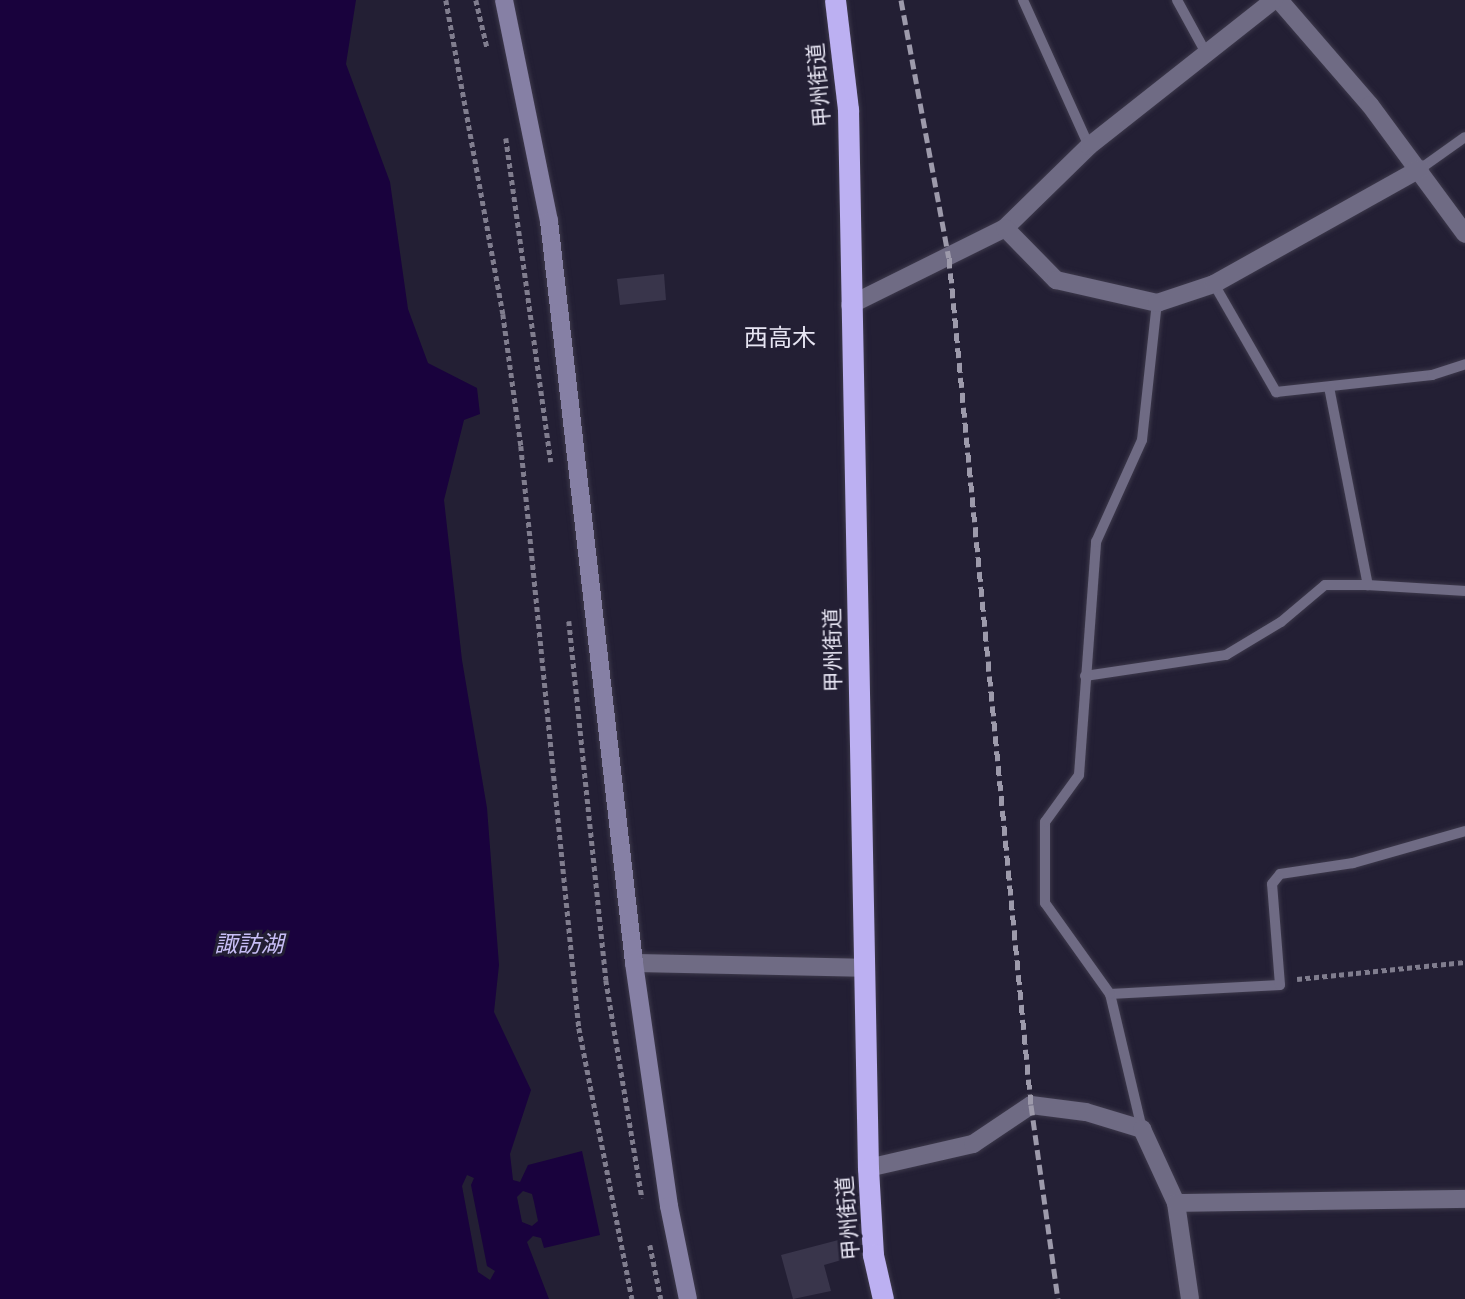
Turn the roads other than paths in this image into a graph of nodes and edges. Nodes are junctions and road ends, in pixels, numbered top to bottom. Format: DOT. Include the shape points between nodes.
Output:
graph roads {
  1 [pos="504,0"];
  2 [pos="835,0"];
  3 [pos="1023,0"];
  4 [pos="1177,0"];
  5 [pos="1280,1"];
  6 [pos="1206,53"];
  7 [pos="1465,137"];
  8 [pos="1089,146"];
  9 [pos="1420,169"];
  10 [pos="1005,228"];
  11 [pos="1465,234"];
  12 [pos="1214,284"];
  13 [pos="1157,303"];
  14 [pos="850,305"];
  15 [pos="1465,363"];
  16 [pos="1329,387"];
  17 [pos="1368,585"];
  18 [pos="1465,591"];
  19 [pos="1085,676"];
  20 [pos="1465,831"];
  21 [pos="634,963"];
  22 [pos="864,968"];
  23 [pos="1110,994"];
  24 [pos="1142,1129"];
  25 [pos="868,1168"];
  26 [pos="1465,1199"];
  27 [pos="1175,1203"];
  28 [pos="688,1299"];
  29 [pos="883,1299"];
  30 [pos="1191,1299"];
  1 -- 21 [label="street" via="549,221"];
  2 -- 14 [label="highway, 甲州街道" via="848,109"];
  3 -- 8 [label="lane"];
  4 -- 6 [label="lane"];
  5 -- 6 [label="street"];
  5 -- 9 [label="street"];
  6 -- 8 [label="street"];
  7 -- 9 [label="lane"];
  8 -- 10 [label="street"];
  9 -- 11 [label="street"];
  9 -- 12 [label="street"];
  10 -- 13 [label="street" via="1056,280"];
  10 -- 14 [label="street"];
  12 -- 13 [label="street"];
  12 -- 16 [label="lane" via="1276,392"];
  13 -- 19 [label="lane" via="1142,440 1096,542"];
  14 -- 22 [label="highway, 甲州街道"];
  15 -- 16 [label="lane" via="1432,374"];
  16 -- 17 [label="lane"];
  17 -- 18 [label="lane"];
  17 -- 19 [label="lane" via="1325,585 1281,622 1226,654"];
  19 -- 23 [label="lane" via="1079,775 1045,822 1045,903"];
  20 -- 23 [label="lane" via="1353,863 1280,874 1272,884 1280,985"];
  21 -- 22 [label="street"];
  21 -- 28 [label="street" via="669,1206"];
  22 -- 25 [label="highway, 甲州街道"];
  23 -- 24 [label="lane"];
  24 -- 25 [label="street" via="1086,1112 1031,1104 972,1144"];
  24 -- 27 [label="street"];
  25 -- 29 [label="highway, 甲州街道" via="873,1255"];
  26 -- 27 [label="street"];
  27 -- 30 [label="street"];
}
